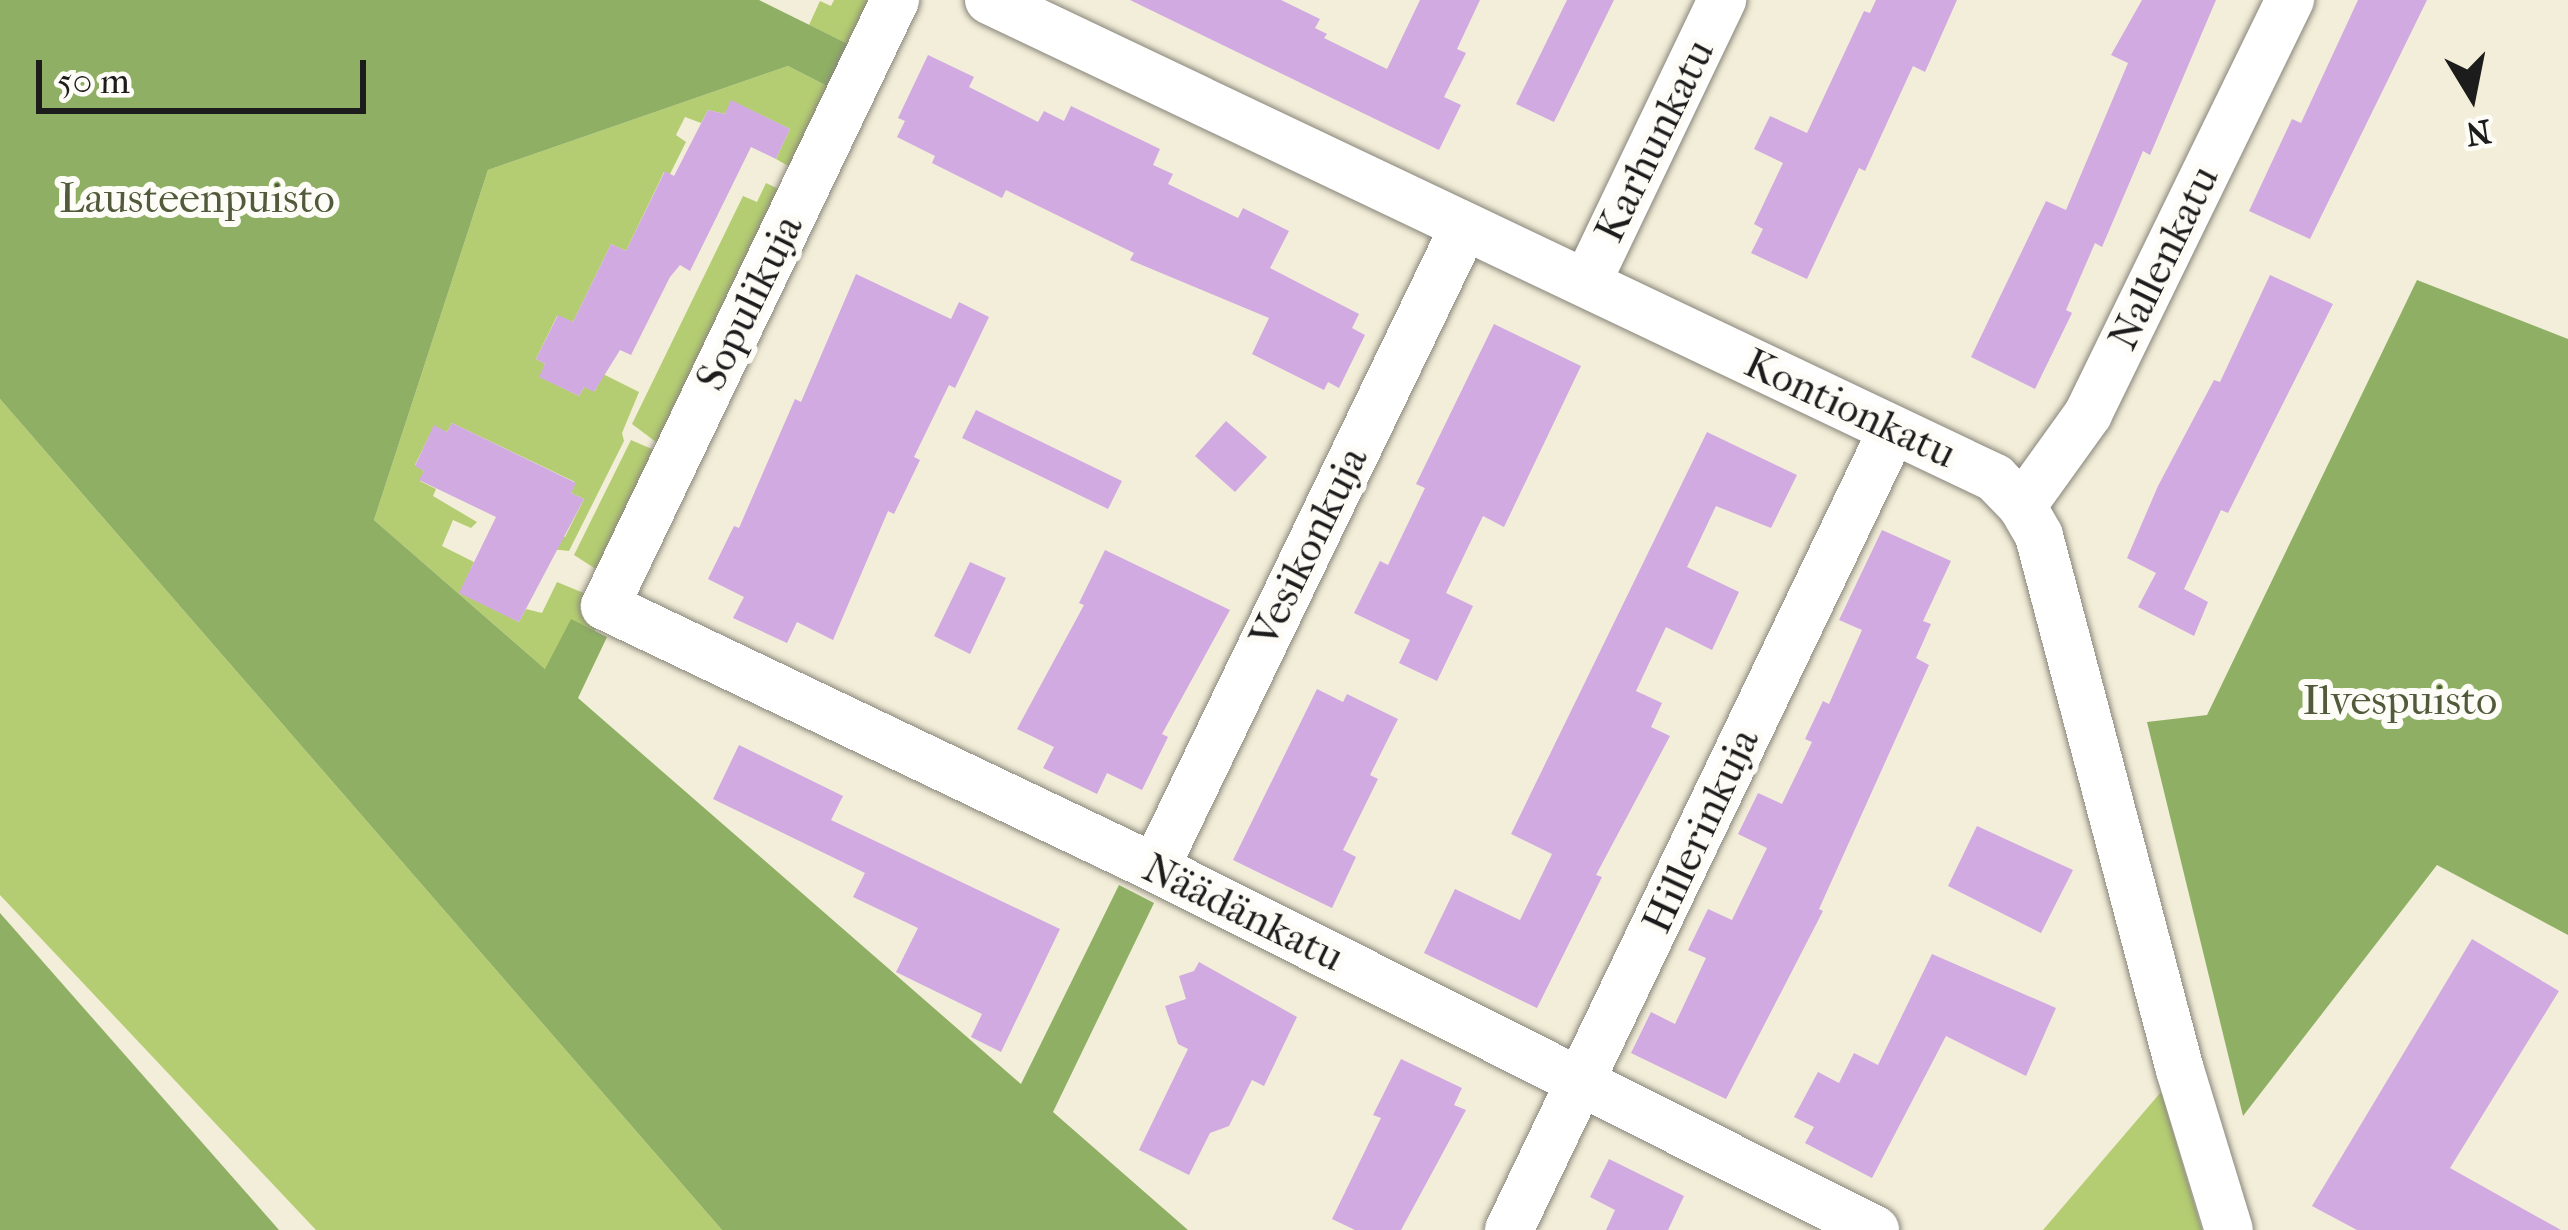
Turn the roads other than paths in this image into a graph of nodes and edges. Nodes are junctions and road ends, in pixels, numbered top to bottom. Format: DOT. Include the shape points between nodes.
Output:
graph roads {
  1 [pos="896,0"];
  2 [pos="989,0"];
  3 [pos="1722,0"];
  4 [pos="2290,0"];
  5 [pos="1464,226"];
  6 [pos="1587,282"];
  7 [pos="1892,431"];
  8 [pos="2022,506"];
  9 [pos="605,606"];
  10 [pos="1155,868"];
  11 [pos="1581,1081"];
  12 [pos="1509,1230"];
  13 [pos="1875,1230"];
  14 [pos="2230,1230"];
  1 -- 9 [label="street, Sopulikuja"];
  2 -- 5 [label="street, Kontionkatu"];
  3 -- 6 [label="street, Karhunkatu"];
  4 -- 8 [label="street, Nallenkatu" via="2088,414"];
  5 -- 6 [label="street, Kontionkatu"];
  5 -- 10 [label="street, Vesikonkuja"];
  6 -- 7 [label="street, Kontionkatu"];
  7 -- 8 [label="street, Kontionkatu" via="1995,478"];
  7 -- 11 [label="street, Hillerinkuja"];
  8 -- 14 [label="street, Kontionkatu" via="2039,536 2211,1185"];
  9 -- 10 [label="street, Näädänkatu"];
  10 -- 11 [label="street, Näädänkatu"];
  11 -- 12 [label="street, Hillerinkuja"];
  11 -- 13 [label="street, Näädänkatu"];
}
